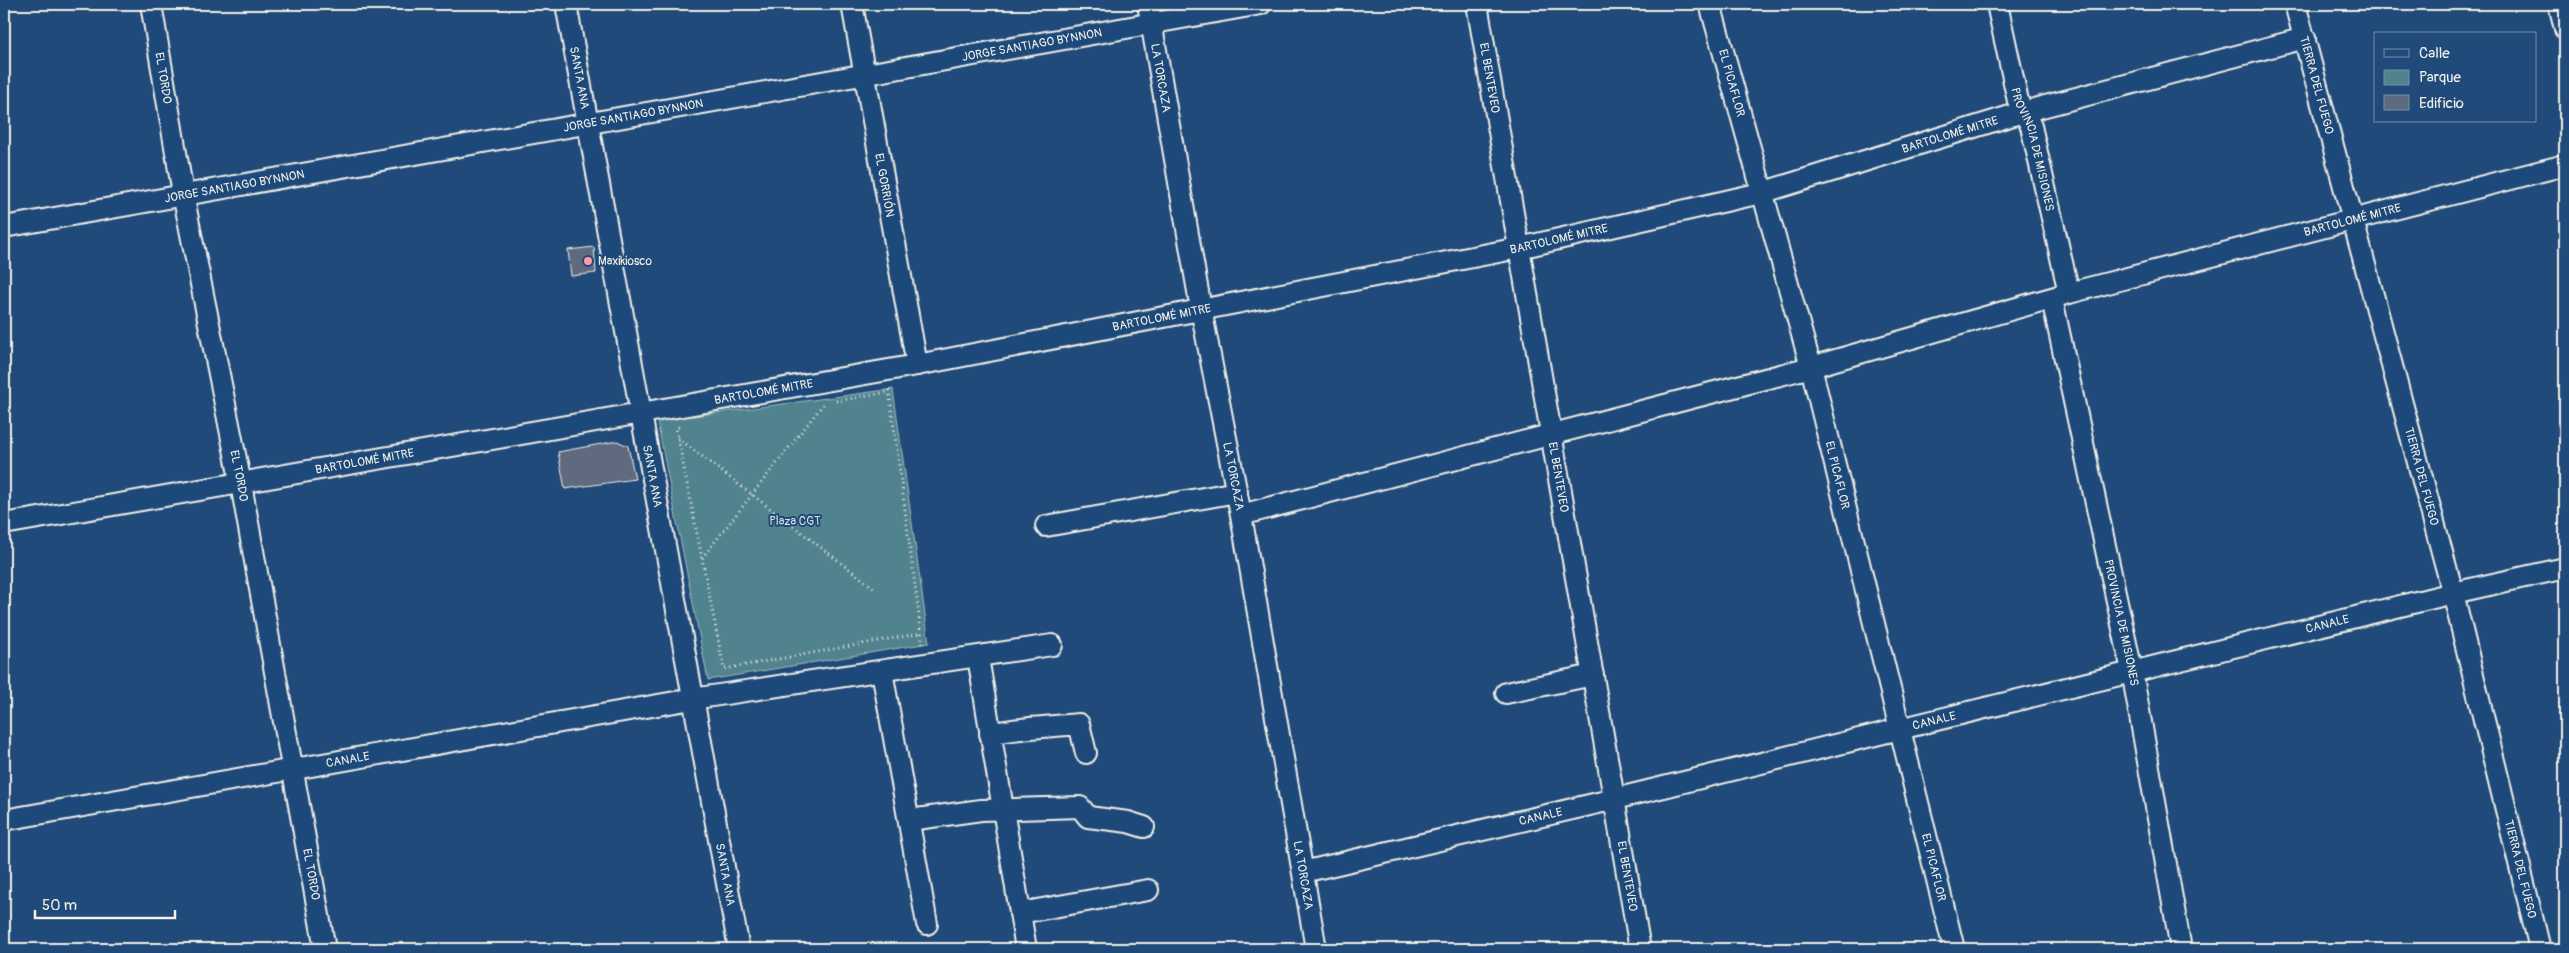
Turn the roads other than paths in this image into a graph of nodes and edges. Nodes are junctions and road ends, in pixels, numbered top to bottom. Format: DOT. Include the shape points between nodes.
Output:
graph roads {
  1 [pos="151,4"];
  2 [pos="566,4"];
  3 [pos="852,4"];
  4 [pos="1261,4"];
  5 [pos="1477,4"];
  6 [pos="1710,4"];
  7 [pos="1997,4"];
  8 [pos="2295,4"];
  9 [pos="2559,4"];
  10 [pos="1150,13"];
  11 [pos="2565,29"];
  12 [pos="2305,38"];
  13 [pos="865,75"];
  14 [pos="2024,112"];
  15 [pos="588,124"];
  16 [pos="2565,165"];
  17 [pos="1761,193"];
  18 [pos="183,194"];
  19 [pos="2354,219"];
  20 [pos="4,227"];
  21 [pos="1519,248"];
  22 [pos="2061,296"];
  23 [pos="1201,309"];
  24 [pos="917,365"];
  25 [pos="1811,367"];
  26 [pos="640,413"];
  27 [pos="1550,435"];
  28 [pos="241,484"];
  29 [pos="1237,492"];
  30 [pos="1242,515"];
  31 [pos="4,524"];
  32 [pos="1046,526"];
  33 [pos="2565,568"];
  34 [pos="2453,593"];
  35 [pos="1052,644"];
  36 [pos="978,657"];
  37 [pos="882,671"];
  38 [pos="2132,671"];
  39 [pos="1593,675"];
  40 [pos="1506,694"];
  41 [pos="692,699"];
  42 [pos="1901,727"];
  43 [pos="990,734"];
  44 [pos="1086,753"];
  45 [pos="294,771"];
  46 [pos="1615,798"];
  47 [pos="1002,809"];
  48 [pos="4,820"];
  49 [pos="910,820"];
  50 [pos="1144,827"];
  51 [pos="1303,872"];
  52 [pos="1148,890"];
  53 [pos="1020,913"];
  54 [pos="927,924"];
  55 [pos="325,949"];
  56 [pos="739,949"];
  57 [pos="1025,949"];
  58 [pos="1316,949"];
  59 [pos="1640,949"];
  60 [pos="1954,949"];
  61 [pos="2181,949"];
  62 [pos="2540,949"];
  1 -- 18 [label="street, EL TORDO"];
  2 -- 15 [label="street, SANTA ANA"];
  3 -- 13 [label="street, EL GORRIÓN"];
  4 -- 10 [label="street, JORGE SANTIAGO BYNNON"];
  5 -- 21 [label="street, EL BENTEVEO"];
  6 -- 17 [label="street, EL PICAFLOR"];
  7 -- 14 [label="street, PROVINCIA DE MISIONES" via="2018,101"];
  8 -- 12 [label="street, TIERRA DEL FUEGO"];
  9 -- 11 [label="street"];
  10 -- 13 [label="street, JORGE SANTIAGO BYNNON"];
  10 -- 23 [label="street, LA TORCAZA"];
  12 -- 14 [label="street, BARTOLOMÉ MITRE"];
  12 -- 19 [label="street, TIERRA DEL FUEGO"];
  13 -- 15 [label="street, JORGE SANTIAGO BYNNON"];
  13 -- 24 [label="street, EL GORRIÓN"];
  14 -- 17 [label="street, BARTOLOMÉ MITRE"];
  14 -- 22 [label="street, PROVINCIA DE MISIONES" via="2030,126"];
  15 -- 18 [label="street, JORGE SANTIAGO BYNNON"];
  15 -- 26 [label="street, SANTA ANA"];
  16 -- 19 [label="street, BARTOLOMÉ MITRE"];
  17 -- 21 [label="street, BARTOLOMÉ MITRE"];
  17 -- 25 [label="street, EL PICAFLOR"];
  18 -- 20 [label="street, JORGE SANTIAGO BYNNON"];
  18 -- 28 [label="street, EL TORDO"];
  19 -- 22 [label="street, BARTOLOMÉ MITRE"];
  19 -- 34 [label="street, TIERRA DEL FUEGO"];
  21 -- 23 [label="street, BARTOLOMÉ MITRE"];
  21 -- 27 [label="street, EL BENTEVEO"];
  22 -- 25 [label="street, BARTOLOMÉ MITRE"];
  22 -- 38 [label="street, PROVINCIA DE MISIONES"];
  23 -- 24 [label="street, BARTOLOMÉ MITRE"];
  23 -- 29 [label="street, LA TORCAZA"];
  24 -- 26 [label="street, BARTOLOMÉ MITRE"];
  25 -- 27 [label="street, BARTOLOMÉ MITRE"];
  25 -- 42 [label="street, EL PICAFLOR"];
  26 -- 28 [label="street, BARTOLOMÉ MITRE"];
  26 -- 41 [label="street, SANTA ANA"];
  27 -- 30 [label="street, BARTOLOMÉ MITRE"];
  27 -- 39 [label="street, EL BENTEVEO"];
  28 -- 31 [label="street, BARTOLOMÉ MITRE"];
  28 -- 45 [label="street, EL TORDO"];
  29 -- 30 [label="street, LA TORCAZA"];
  29 -- 32 [label="street"];
  30 -- 51 [label="street, LA TORCAZA"];
  33 -- 34 [label="street, CANALE"];
  34 -- 38 [label="street, CANALE"];
  34 -- 62 [label="street, TIERRA DEL FUEGO"];
  35 -- 36 [label="street, CANALE"];
  36 -- 37 [label="street, CANALE"];
  36 -- 43 [label="street"];
  37 -- 41 [label="street, CANALE"];
  37 -- 49 [label="street"];
  38 -- 42 [label="street, CANALE"];
  38 -- 61 [label="street, PROVINCIA DE MISIONES"];
  39 -- 40 [label="street"];
  39 -- 46 [label="street, EL BENTEVEO"];
  41 -- 45 [label="street, CANALE"];
  41 -- 56 [label="street, SANTA ANA"];
  42 -- 46 [label="street, CANALE"];
  42 -- 60 [label="street, EL PICAFLOR"];
  43 -- 44 [label="street" via="1079,724"];
  43 -- 47 [label="street"];
  45 -- 48 [label="street, CANALE"];
  45 -- 55 [label="street, EL TORDO"];
  46 -- 51 [label="street, CANALE"];
  46 -- 59 [label="street, EL BENTEVEO"];
  47 -- 49 [label="street"];
  47 -- 50 [label="street" via="1080,806 1088,817"];
  47 -- 53 [label="street"];
  49 -- 54 [label="street"];
  51 -- 58 [label="street, LA TORCAZA"];
  52 -- 53 [label="street"];
  53 -- 57 [label="street"];
}
